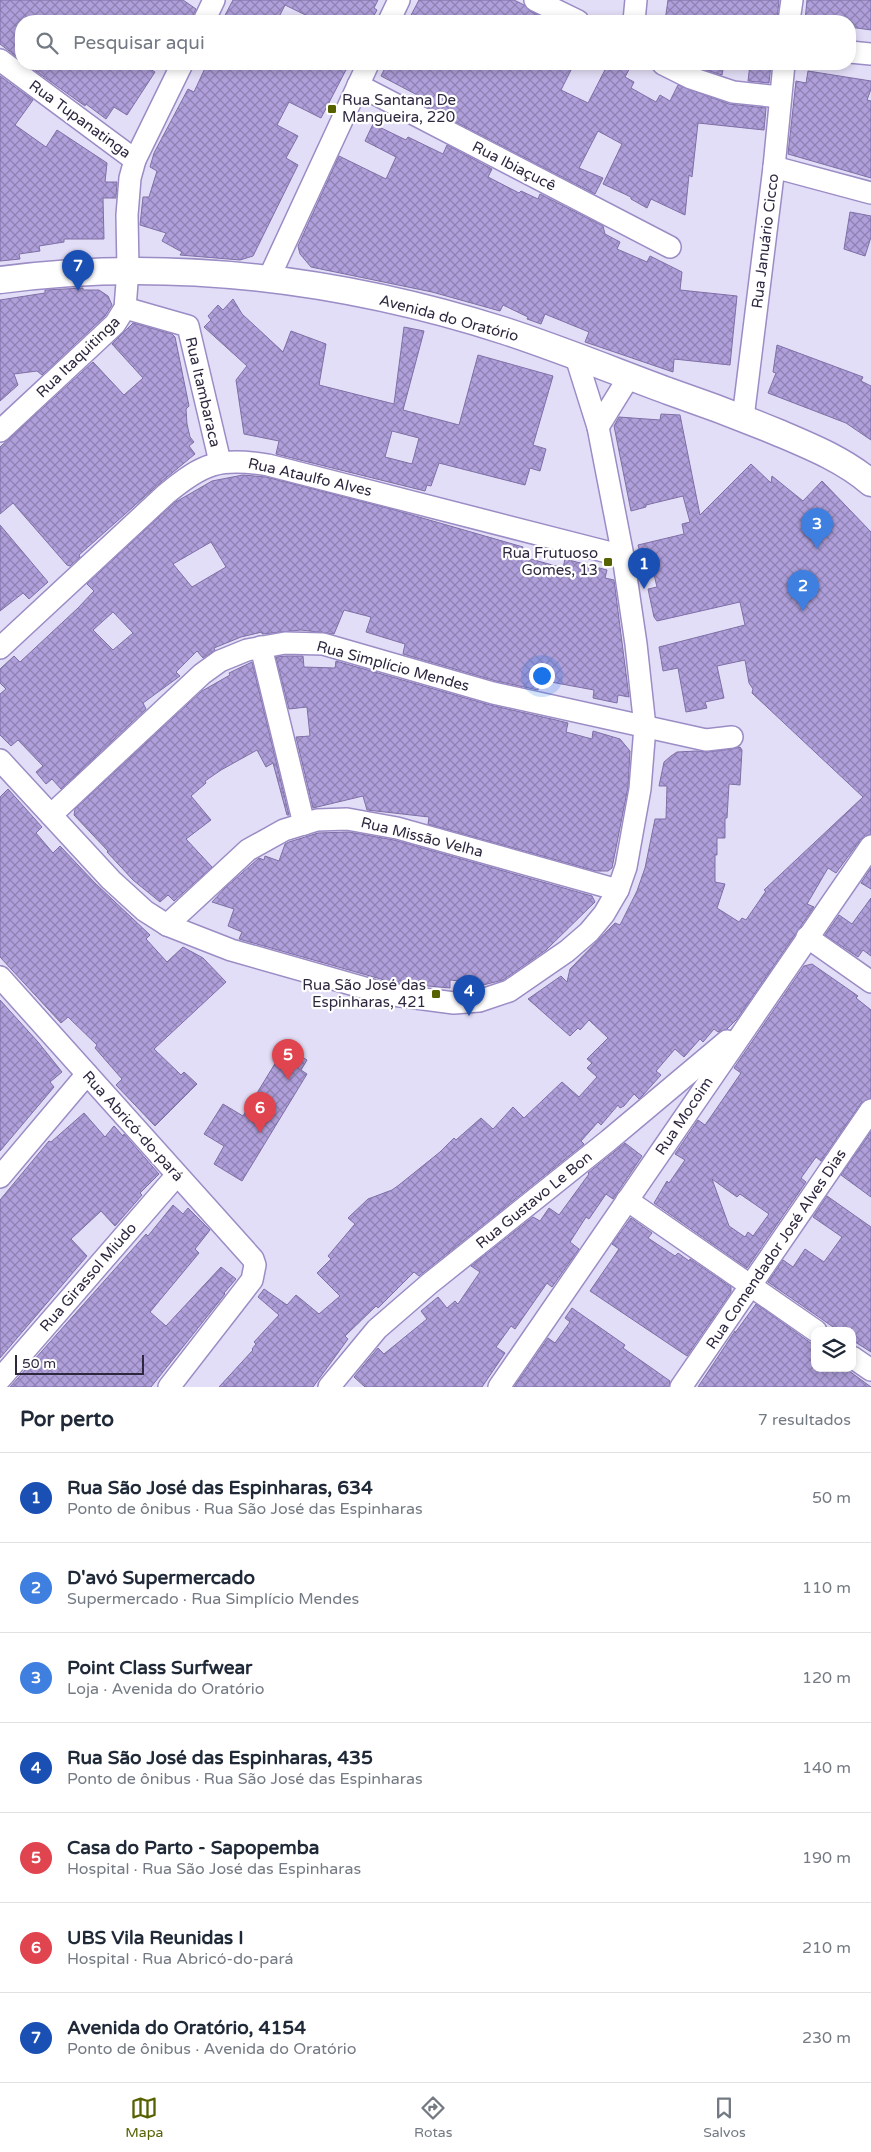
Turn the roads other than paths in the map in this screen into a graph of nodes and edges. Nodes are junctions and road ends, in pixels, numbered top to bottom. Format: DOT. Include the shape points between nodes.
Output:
graph roads {
  1 [pos="399,0"];
  2 [pos="535,0"];
  3 [pos="636,0"];
  4 [pos="792,0"];
  5 [pos="392,15"];
  6 [pos="566,15"];
  7 [pos="635,15"];
  8 [pos="790,15"];
  9 [pos="856,53"];
  10 [pos="871,54"];
  11 [pos="0,60"];
  12 [pos="179,70"];
  13 [pos="365,70"];
  14 [pos="675,70"];
  15 [pos="783,70"];
  16 [pos="358,85"];
  17 [pos="780,97"];
  18 [pos="135,160"];
  19 [pos="774,166"];
  20 [pos="871,193"];
  21 [pos="670,247"];
  22 [pos="128,270"];
  23 [pos="0,280"];
  24 [pos="268,280"];
  25 [pos="125,308"];
  26 [pos="576,357"];
  27 [pos="629,376"];
  28 [pos="743,418"];
  29 [pos="598,427"];
  30 [pos="0,431"];
  31 [pos="220,462"];
  32 [pos="871,483"];
  33 [pos="623,556"];
  34 [pos="261,647"];
  35 [pos="0,648"];
  36 [pos="645,727"];
  37 [pos="732,737"];
  38 [pos="0,760"];
  39 [pos="51,814"];
  40 [pos="304,824"];
  41 [pos="871,846"];
  42 [pos="618,890"];
  43 [pos="168,925"];
  44 [pos="807,937"];
  45 [pos="0,977"];
  46 [pos="871,982"];
  47 [pos="748,1023"];
  48 [pos="87,1074"];
  49 [pos="871,1110"];
  50 [pos="177,1175"];
  51 [pos="0,1176"];
  52 [pos="627,1200"];
  53 [pos="752,1285"];
  54 [pos="811,1327"];
  55 [pos="856,1360"];
  56 [pos="871,1370"];
  57 [pos="0,1379"];
  58 [pos="169,1387"];
  59 [pos="330,1387"];
  60 [pos="498,1387"];
  61 [pos="681,1387"];
  1 -- 5 [label="street"];
  2 -- 6 [label="street"];
  3 -- 7 [label="street"];
  4 -- 8 [label="street"];
  9 -- 10 [label="street"];
  11 -- 18 [label="street, Rua Tupanatinga"];
  12 -- 18 [label="street, Rua Itaquitinga"];
  13 -- 16 [label="street"];
  14 -- 17 [label="street" via="733,92"];
  15 -- 17 [label="street, Rua Januário Cicco"];
  16 -- 21 [label="street, Rua Ibiaçucê"];
  16 -- 24 [label="street"];
  17 -- 19 [label="street, Rua Januário Cicco"];
  18 -- 22 [label="street, Rua Itaquitinga" via="128,194"];
  19 -- 20 [label="street"];
  19 -- 28 [label="street, Rua Januário Cicco"];
  22 -- 23 [label="main road, Avenida do Oratório"];
  22 -- 24 [label="main road, Avenida do Oratório" via="208,272"];
  22 -- 25 [label="street, Rua Itaquitinga"];
  24 -- 26 [label="main road, Avenida do Oratório" via="325,288 454,316"];
  25 -- 30 [label="street, Rua Itaquitinga" via="115,324"];
  25 -- 31 [label="street, Rua Itambaraca" via="188,326"];
  26 -- 27 [label="main road, Avenida do Oratório"];
  26 -- 29 [label="street"];
  27 -- 28 [label="main road, Avenida do Oratório"];
  27 -- 29 [label="street"];
  28 -- 32 [label="main road, Avenida do Oratório" via="836,458"];
  29 -- 33 [label="street"];
  31 -- 33 [label="street, Rua Ataulfo Alves" via="247,461 268,465"];
  31 -- 35 [label="street, Rua Ataulfo Alves" via="187,476"];
  33 -- 36 [label="street"];
  34 -- 36 [label="street, Rua Simplício Mendes" via="285,643 323,644 493,693"];
  34 -- 39 [label="street, Rua Simplício Mendes" via="220,661 202,674"];
  34 -- 40 [label="street"];
  36 -- 37 [label="street, Rua Simplício Mendes" via="706,740"];
  36 -- 42 [label="street" via="640,789 626,867"];
  38 -- 39 [label="street"];
  39 -- 43 [label="street" via="111,880 145,911"];
  40 -- 42 [label="street, Rua Missão Velha" via="347,819 397,828"];
  40 -- 43 [label="street, Rua Missão Velha" via="284,830 248,850"];
  41 -- 44 [label="street, Rua Mocoim"];
  42 -- 43 [label="street" via="604,914 567,952 509,991 478,1001 454,1003 386,994 231,950"];
  44 -- 46 [label="street"];
  44 -- 47 [label="street, Rua Mocoim"];
  45 -- 48 [label="street, Rua Abricó-do-pará"];
  47 -- 52 [label="street, Rua Mocoim"];
  47 -- 59 [label="street, Rua Gustavo Le Bon" via="377,1329"];
  48 -- 50 [label="street, Rua Abricó-do-pará"];
  48 -- 51 [label="street"];
  49 -- 53 [label="street, Rua Comendador José Alves Dias"];
  50 -- 57 [label="street, Rua Girassol Miúdo"];
  50 -- 58 [label="street, Rua Abricó-do-pará" via="253,1259 254,1265 252,1280"];
  52 -- 53 [label="street"];
  52 -- 60 [label="street, Rua Mocoim"];
  53 -- 54 [label="street"];
  53 -- 61 [label="street, Rua Comendador José Alves Dias"];
  55 -- 56 [label="street"];
}
